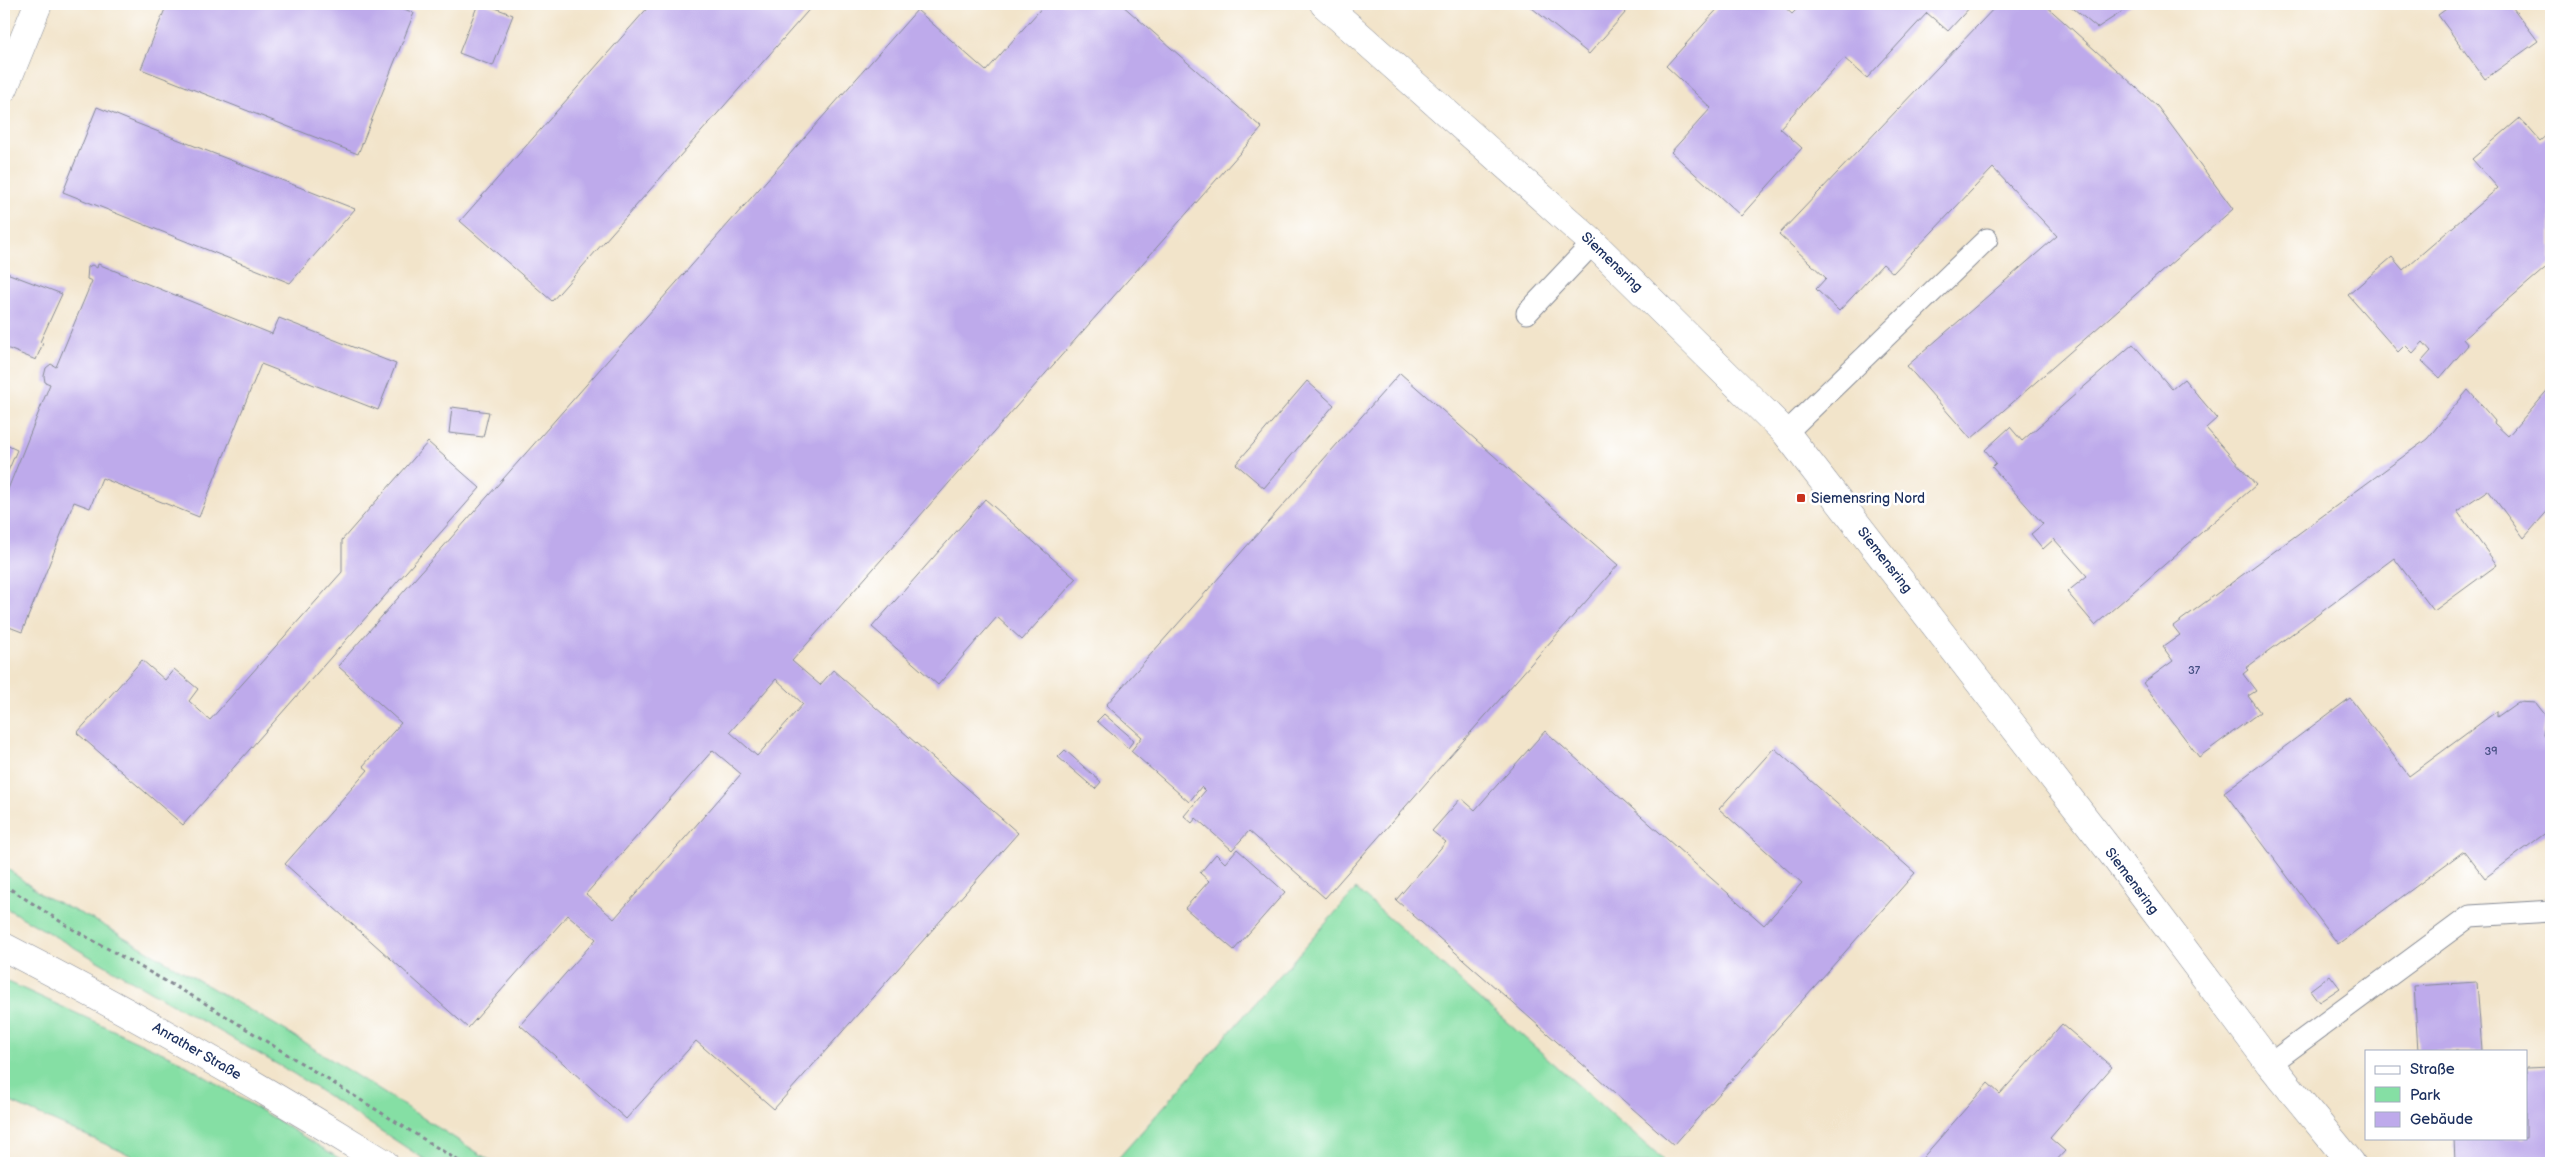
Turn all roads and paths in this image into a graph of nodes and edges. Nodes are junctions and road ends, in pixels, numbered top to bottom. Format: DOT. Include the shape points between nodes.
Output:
graph roads {
  1 [pos="38,4"];
  2 [pos="1324,4"];
  3 [pos="4,88"];
  4 [pos="1987,239"];
  5 [pos="1593,243"];
  6 [pos="1527,314"];
  7 [pos="1786,433"];
  8 [pos="4,885"];
  9 [pos="2551,911"];
  10 [pos="4,947"];
  11 [pos="2270,1064"];
  12 [pos="384,1163"];
  13 [pos="462,1163"];
  14 [pos="2351,1163"];
  1 -- 3 [label="street"];
  2 -- 5 [label="street, Siemensring"];
  4 -- 7 [label="lane"];
  5 -- 6 [label="lane"];
  5 -- 7 [label="street, Siemensring"];
  7 -- 11 [label="street, Siemensring" via="2112,852"];
  8 -- 13 [label="path" via="69,927 228,1017"];
  9 -- 11 [label="lane" via="2470,916"];
  10 -- 12 [label="street, Anrather Straße" via="198,1051"];
  11 -- 14 [label="street, Siemensring"];
}
